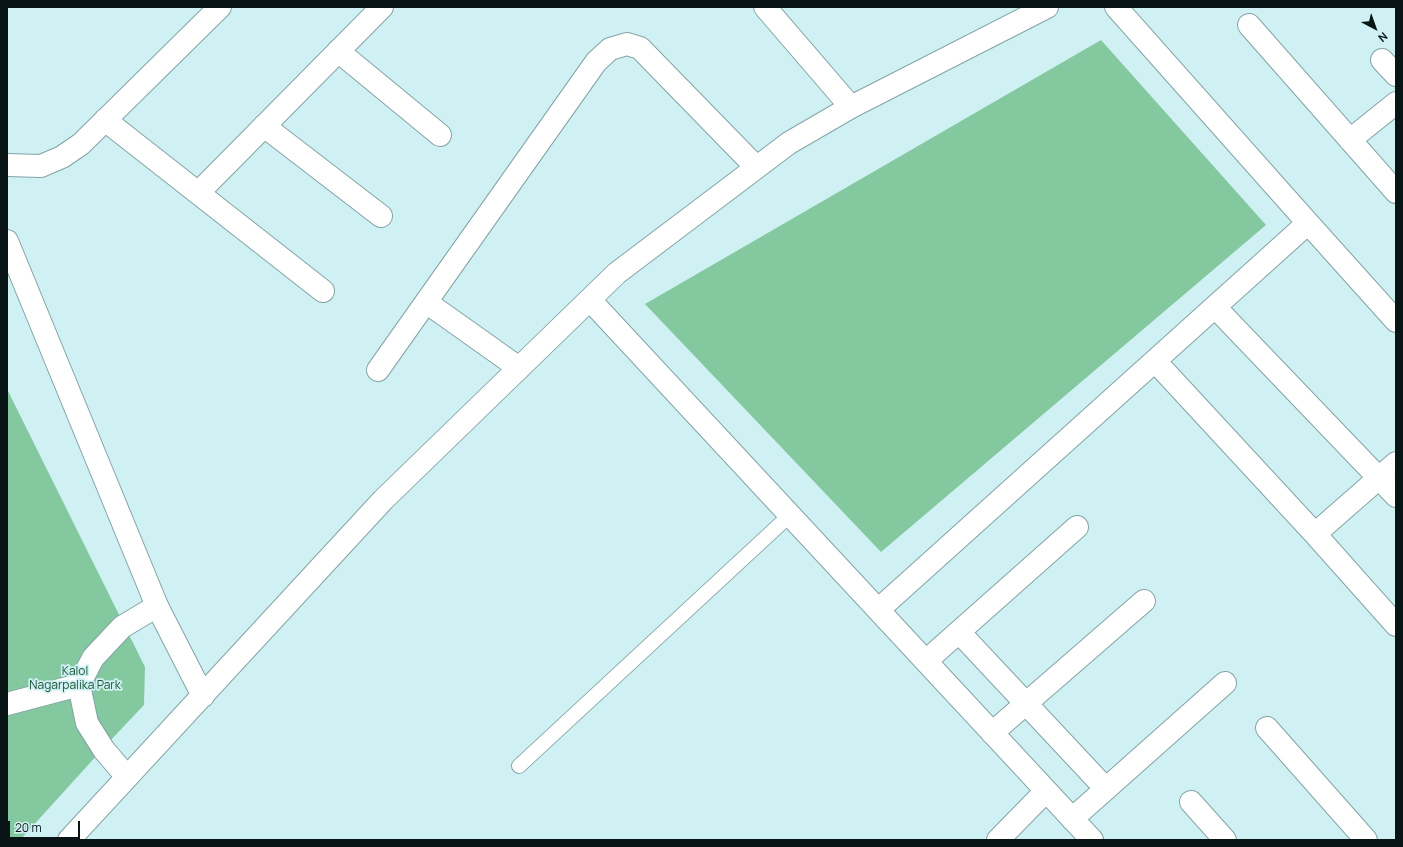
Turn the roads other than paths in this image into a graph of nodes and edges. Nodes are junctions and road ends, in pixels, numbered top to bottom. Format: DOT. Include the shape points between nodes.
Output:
graph roads {
  1 [pos="220,7"];
  2 [pos="382,7"];
  3 [pos="765,7"];
  4 [pos="1047,7"];
  5 [pos="1116,7"];
  6 [pos="1249,25"];
  7 [pos="338,51"];
  8 [pos="1396,103"];
  9 [pos="851,107"];
  10 [pos="105,120"];
  11 [pos="264,126"];
  12 [pos="440,135"];
  13 [pos="1350,140"];
  14 [pos="7,165"];
  15 [pos="756,167"];
  16 [pos="1396,192"];
  17 [pos="198,193"];
  18 [pos="381,216"];
  19 [pos="1308,224"];
  20 [pos="7,241"];
  21 [pos="323,291"];
  22 [pos="590,300"];
  23 [pos="426,302"];
  24 [pos="1215,307"];
  25 [pos="1396,321"];
  26 [pos="1155,361"];
  27 [pos="519,368"];
  28 [pos="378,370"];
  29 [pos="1396,463"];
  30 [pos="1379,478"];
  31 [pos="1396,496"];
  32 [pos="790,515"];
  33 [pos="1077,527"];
  34 [pos="1315,534"];
  35 [pos="1144,601"];
  36 [pos="157,606"];
  37 [pos="878,610"];
  38 [pos="1396,626"];
  39 [pos="959,632"];
  40 [pos="926,661"];
  41 [pos="1225,682"];
  42 [pos="79,685"];
  43 [pos="203,696"];
  44 [pos="7,704"];
  45 [pos="1026,704"];
  46 [pos="1267,728"];
  47 [pos="992,733"];
  48 [pos="519,766"];
  49 [pos="127,777"];
  50 [pos="1106,789"];
  51 [pos="1046,791"];
  52 [pos="1191,802"];
  53 [pos="1072,819"];
  54 [pos="69,840"];
  55 [pos="998,840"];
  56 [pos="1092,840"];
  57 [pos="1225,840"];
  58 [pos="1366,840"];
  1 -- 10 [label="street"];
  2 -- 7 [label="street"];
  3 -- 9 [label="street"];
  4 -- 9 [label="street"];
  5 -- 19 [label="street"];
  6 -- 13 [label="street"];
  7 -- 11 [label="street"];
  7 -- 12 [label="street"];
  8 -- 13 [label="street"];
  9 -- 15 [label="street" via="788,143"];
  10 -- 14 [label="street" via="81,144 62,157 41,166"];
  10 -- 17 [label="street"];
  11 -- 17 [label="street"];
  11 -- 18 [label="street"];
  13 -- 16 [label="street"];
  15 -- 22 [label="street" via="618,273"];
  15 -- 23 [label="street" via="640,48 627,44 610,49 596,62"];
  17 -- 21 [label="street"];
  19 -- 24 [label="street"];
  19 -- 25 [label="street"];
  20 -- 36 [label="street"];
  22 -- 27 [label="street"];
  22 -- 32 [label="street"];
  23 -- 27 [label="street"];
  23 -- 28 [label="street"];
  24 -- 26 [label="street"];
  24 -- 30 [label="street"];
  26 -- 34 [label="street"];
  26 -- 37 [label="street"];
  27 -- 43 [label="street" via="383,500"];
  29 -- 30 [label="street"];
  30 -- 31 [label="street"];
  30 -- 34 [label="street"];
  32 -- 37 [label="street"];
  32 -- 48 [label="lane"];
  33 -- 39 [label="street"];
  34 -- 38 [label="street"];
  35 -- 45 [label="street"];
  36 -- 42 [label="street" via="122,627 93,658"];
  36 -- 43 [label="street"];
  37 -- 40 [label="street"];
  39 -- 40 [label="street"];
  39 -- 45 [label="street"];
  40 -- 47 [label="street"];
  41 -- 50 [label="street"];
  42 -- 44 [label="street"];
  42 -- 49 [label="street" via="87,723 104,750"];
  43 -- 49 [label="street"];
  45 -- 47 [label="street"];
  45 -- 50 [label="street"];
  46 -- 58 [label="street"];
  47 -- 51 [label="street"];
  49 -- 54 [label="street"];
  50 -- 53 [label="street"];
  51 -- 53 [label="street"];
  51 -- 55 [label="street"];
  52 -- 57 [label="street"];
  53 -- 56 [label="street"];
}
